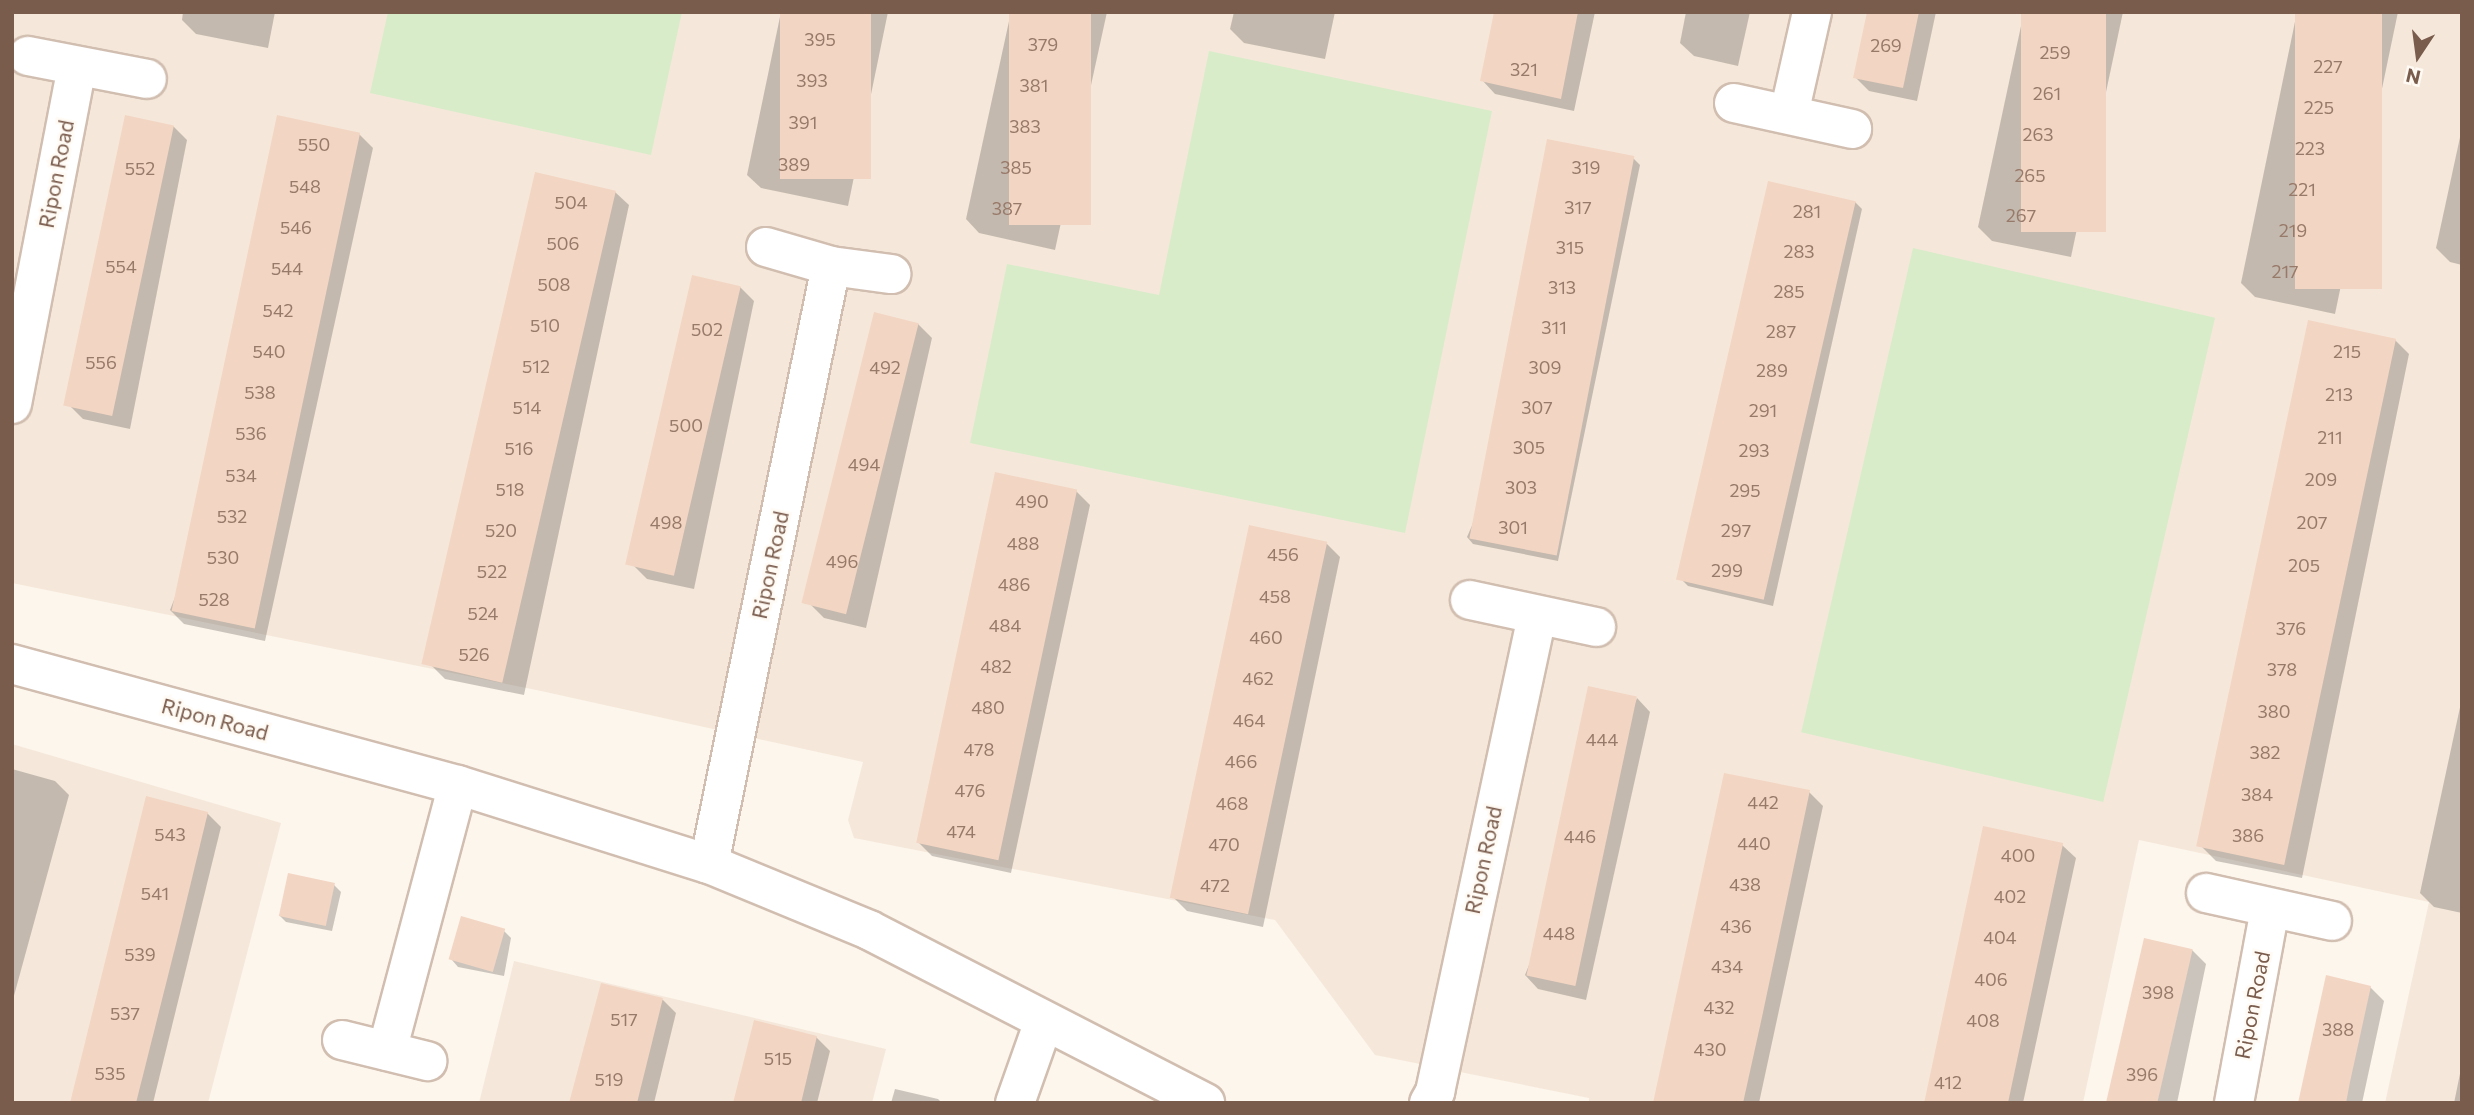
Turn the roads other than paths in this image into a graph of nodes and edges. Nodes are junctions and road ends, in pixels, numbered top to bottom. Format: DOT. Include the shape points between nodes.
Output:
graph roads {
  1 [pos="1812,12"];
  2 [pos="28,56"];
  3 [pos="77,66"];
  4 [pos="147,79"];
  5 [pos="1734,103"];
  6 [pos="1789,114"];
  7 [pos="1852,129"];
  8 [pos="766,247"];
  9 [pos="831,266"];
  10 [pos="891,274"];
  11 [pos="12,404"];
  12 [pos="1470,600"];
  13 [pos="1537,617"];
  14 [pos="1596,628"];
  15 [pos="12,664"];
  16 [pos="458,785"];
  17 [pos="709,864"];
  18 [pos="2206,894"];
  19 [pos="2270,908"];
  20 [pos="2332,920"];
  21 [pos="1044,1021"];
  22 [pos="342,1040"];
  23 [pos="387,1051"];
  24 [pos="426,1061"];
  25 [pos="1015,1103"];
  26 [pos="1205,1103"];
  27 [pos="1429,1103"];
  28 [pos="2234,1103"];
  1 -- 6 [label="street"];
  2 -- 3 [label="street"];
  3 -- 4 [label="street"];
  3 -- 11 [label="street, Ripon Road"];
  5 -- 6 [label="street"];
  6 -- 7 [label="street"];
  8 -- 9 [label="street"];
  9 -- 10 [label="street"];
  9 -- 17 [label="street, Ripon Road"];
  12 -- 13 [label="street"];
  13 -- 14 [label="street"];
  13 -- 27 [label="street, Ripon Road"];
  15 -- 16 [label="street, Ripon Road"];
  16 -- 17 [label="street, Ripon Road"];
  16 -- 23 [label="street"];
  17 -- 21 [label="street, Ripon Road" via="869,930"];
  18 -- 19 [label="street"];
  19 -- 20 [label="street"];
  19 -- 28 [label="street, Ripon Road"];
  21 -- 25 [label="street"];
  21 -- 26 [label="street, Ripon Road"];
  22 -- 23 [label="street"];
  23 -- 24 [label="street"];
}
